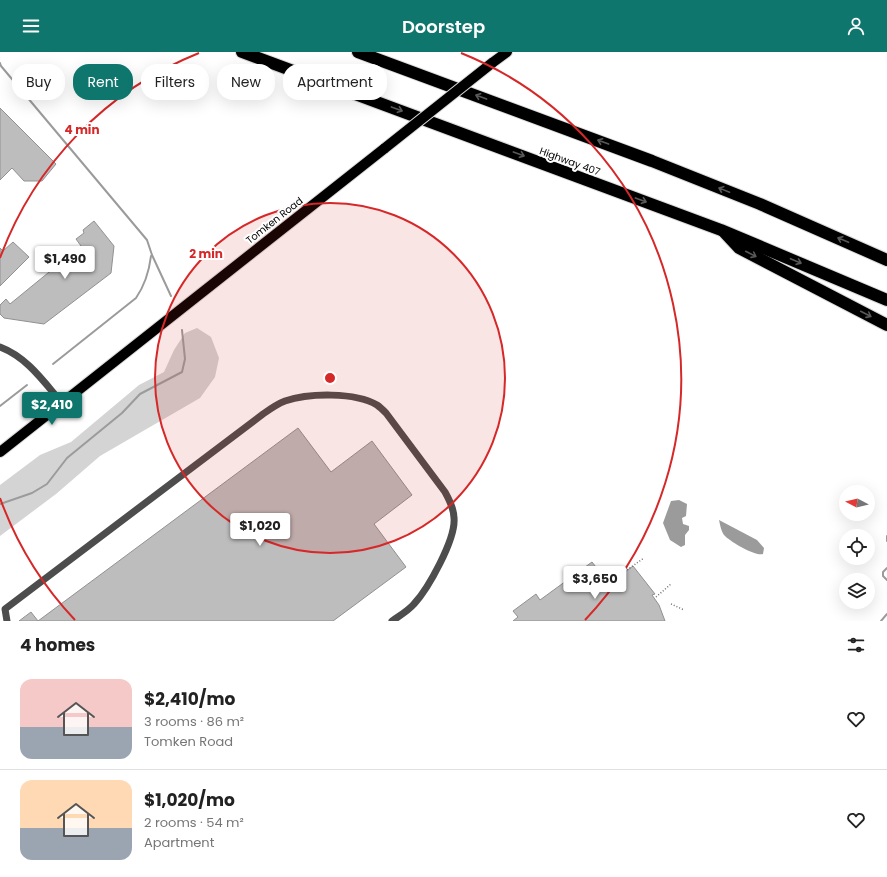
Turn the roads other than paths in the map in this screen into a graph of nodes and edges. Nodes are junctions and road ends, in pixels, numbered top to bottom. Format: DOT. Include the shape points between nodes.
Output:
graph roads {
  1 [pos="242,52"];
  2 [pos="358,52"];
  3 [pos="507,52"];
  4 [pos="721,230"];
  5 [pos="887,260"];
  6 [pos="887,300"];
  7 [pos="887,325"];
  8 [pos="0,347"];
  9 [pos="62,403"];
  10 [pos="0,452"];
  11 [pos="7,621"];
  12 [pos="392,621"];
  1 -- 4 [label="highway, Highway 407, one-way"];
  5 -- 2 [label="highway, one-way" via="652,160"];
  3 -- 9 [label="main road, Tomken Road, bridge"];
  4 -- 6 [label="highway, Highway 407, one-way"];
  4 -- 7 [label="highway, one-way" via="739,248"];
  8 -- 9 [label="street" via="18,356"];
  9 -- 10 [label="main road, Tomken Road"];
  11 -- 12 [label="street" via="5,609 263,414 285,401 304,396 327,395 368,401 386,413 452,505 455,519 453,534 436,571 414,604"];
}
